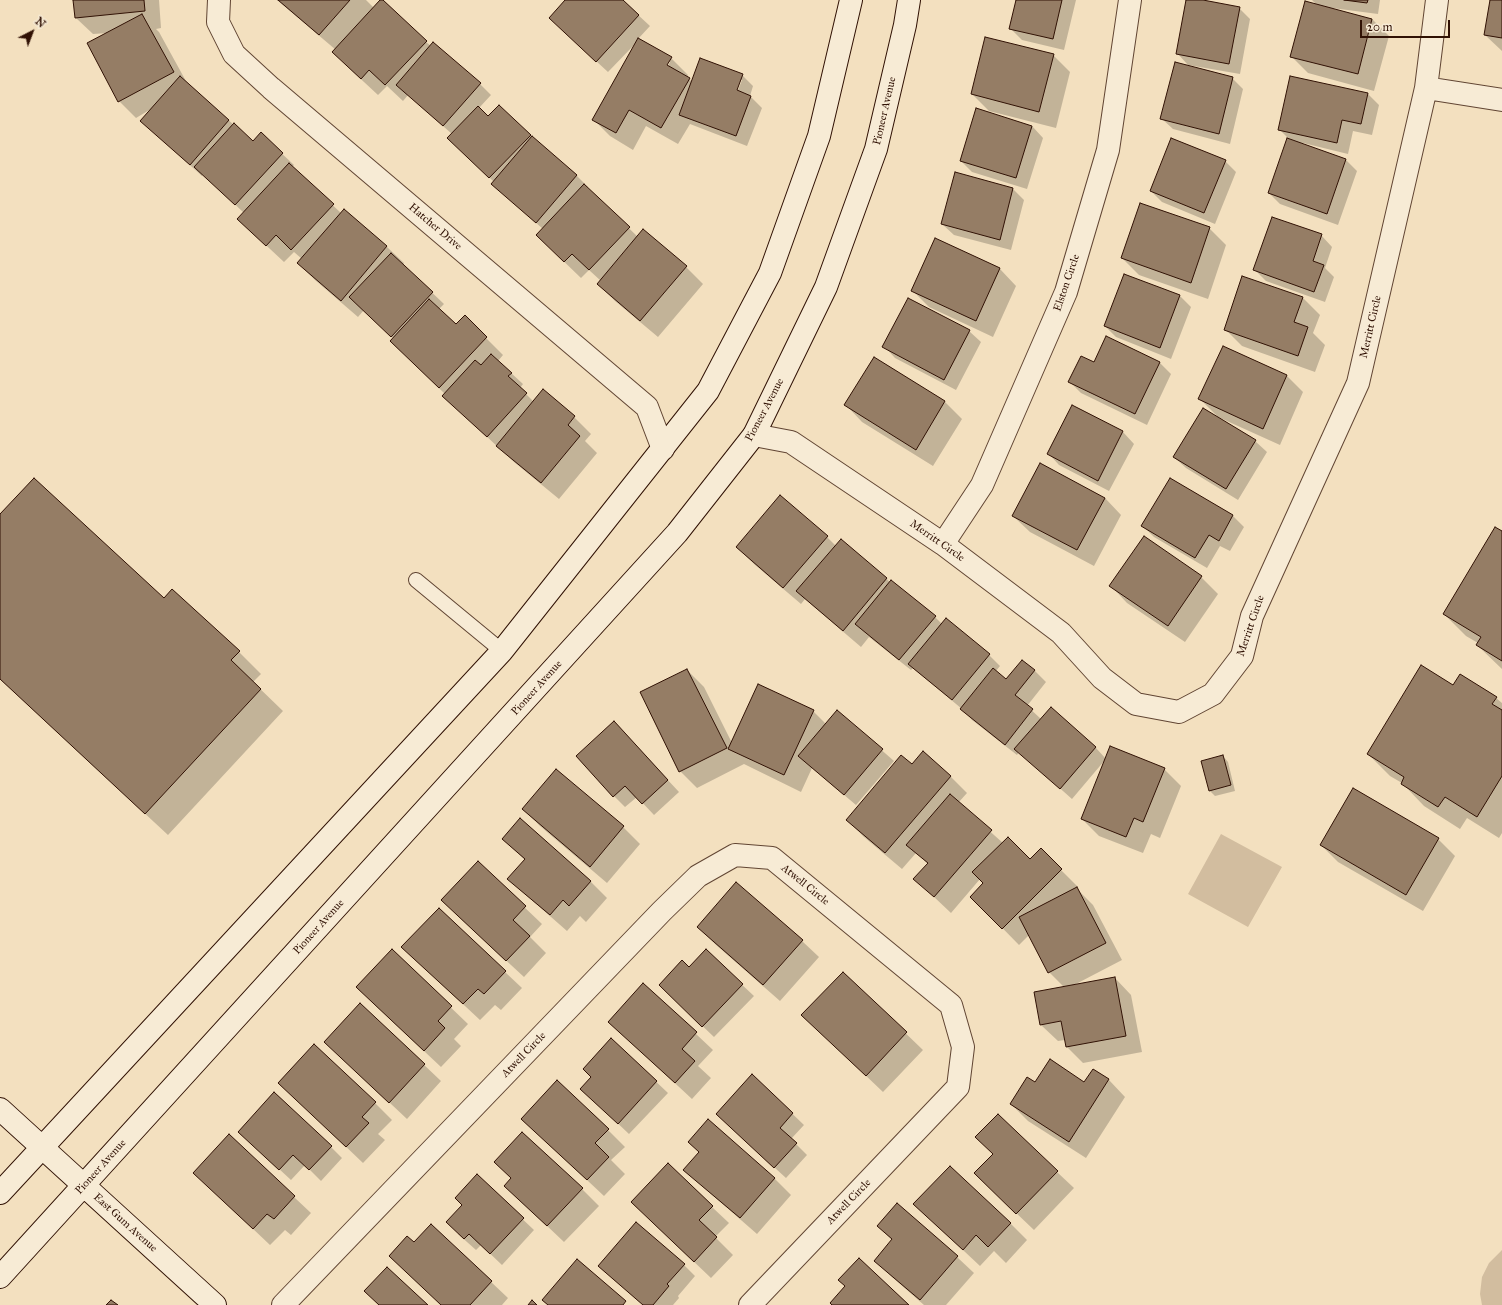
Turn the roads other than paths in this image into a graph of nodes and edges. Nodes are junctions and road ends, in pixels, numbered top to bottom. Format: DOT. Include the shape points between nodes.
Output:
graph roads {
  1 [pos="219,0"];
  2 [pos="850,0"];
  3 [pos="909,0"];
  4 [pos="1130,0"];
  5 [pos="1437,0"];
  6 [pos="1426,88"];
  7 [pos="1502,100"];
  8 [pos="754,436"];
  9 [pos="663,449"];
  10 [pos="942,544"];
  11 [pos="416,580"];
  12 [pos="502,651"];
  13 [pos="0,1109"];
  14 [pos="43,1147"];
  15 [pos="84,1185"];
  16 [pos="0,1193"];
  17 [pos="0,1277"];
  18 [pos="215,1305"];
  19 [pos="283,1305"];
  20 [pos="750,1305"];
  1 -- 9 [label="street, Hatcher Drive" via="218,22 234,54 647,407"];
  2 -- 9 [label="street" via="819,136 770,273 708,391"];
  3 -- 8 [label="street, Pioneer Avenue" via="876,148 826,287"];
  4 -- 10 [label="street, Elston Circle" via="1108,150 1066,292 982,485"];
  5 -- 6 [label="street, Merritt Circle"];
  6 -- 7 [label="street"];
  6 -- 10 [label="street, Merritt Circle" via="1358,383 1252,616 1242,656 1213,694 1179,712 1136,704 1102,678 1061,633"];
  8 -- 10 [label="street, Merritt Circle" via="791,442"];
  8 -- 15 [label="street, Pioneer Avenue" via="677,533"];
  9 -- 12 [label="street"];
  11 -- 12 [label="lane"];
  12 -- 14 [label="street"];
  13 -- 14 [label="street, East Gum Avenue"];
  14 -- 15 [label="street, East Gum Avenue"];
  14 -- 16 [label="street"];
  15 -- 17 [label="street, Pioneer Avenue"];
  15 -- 18 [label="street, East Gum Avenue"];
  19 -- 20 [label="street, Atwell Circle" via="662,910 698,876 735,855 772,858 951,1005 963,1047 958,1087"];
}
